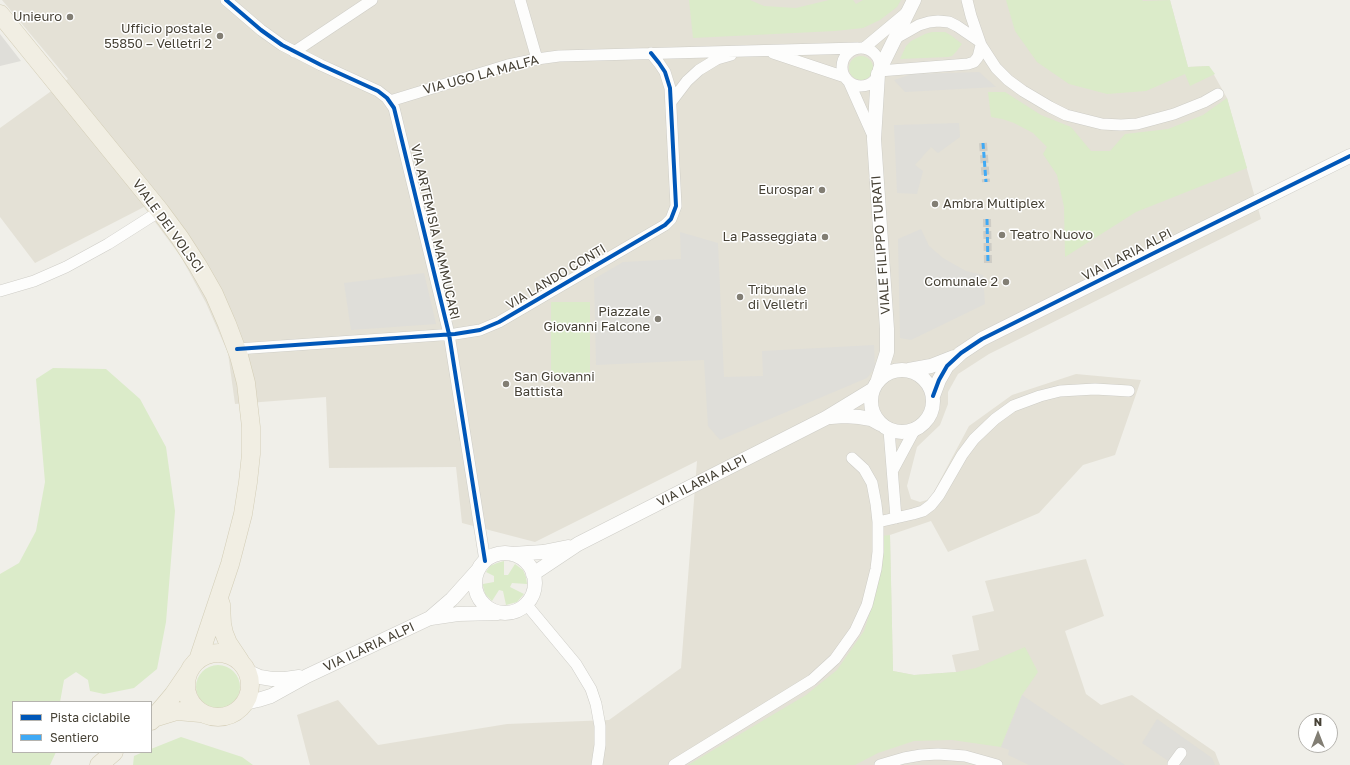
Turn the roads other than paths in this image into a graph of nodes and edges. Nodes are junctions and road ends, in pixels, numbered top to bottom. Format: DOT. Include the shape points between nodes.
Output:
graph roads {
  1 [pos="226,0"];
  2 [pos="372,0"];
  3 [pos="520,0"];
  4 [pos="967,0"];
  5 [pos="912,5"];
  6 [pos="0,14"];
  7 [pos="896,38"];
  8 [pos="980,43"];
  9 [pos="861,48"];
  10 [pos="747,50"];
  11 [pos="765,50"];
  12 [pos="294,52"];
  13 [pos="651,53"];
  14 [pos="537,59"];
  15 [pos="879,72"];
  16 [pos="847,79"];
  17 [pos="1218,94"];
  18 [pos="390,102"];
  19 [pos="671,102"];
  20 [pos="874,139"];
  21 [pos="1350,156"];
  22 [pos="160,211"];
  23 [pos="0,291"];
  24 [pos="449,334"];
  25 [pos="237,349"];
  26 [pos="887,352"];
  27 [pos="957,356"];
  28 [pos="906,370"];
  29 [pos="875,385"];
  30 [pos="1129,391"];
  31 [pos="933,396"];
  32 [pos="826,418"];
  33 [pos="885,427"];
  34 [pos="915,429"];
  35 [pos="852,458"];
  36 [pos="893,470"];
  37 [pos="896,518"];
  38 [pos="878,522"];
  39 [pos="578,544"];
  40 [pos="511,554"];
  41 [pos="481,566"];
  42 [pos="533,574"];
  43 [pos="221,593"];
  44 [pos="526,604"];
  45 [pos="505,612"];
  46 [pos="430,618"];
  47 [pos="193,666"];
  48 [pos="244,667"];
  49 [pos="307,676"];
  50 [pos="245,703"];
  51 [pos="200,712"];
  52 [pos="153,720"];
  53 [pos="113,753"];
  54 [pos="1181,753"];
  55 [pos="1173,764"];
  56 [pos="99,765"];
  57 [pos="598,765"];
  58 [pos="674,765"];
  59 [pos="880,765"];
  60 [pos="997,765"];
  1 -- 12 [label="street, VIA ARTEMISIA MAMMUCARI" via="261,30"];
  2 -- 12 [label="street"];
  3 -- 14 [label="street"];
  4 -- 8 [label="street"];
  5 -- 7 [label="street"];
  5 -- 9 [label="street"];
  6 -- 22 [label="main road, VIALE DEI VOLSCI"];
  7 -- 8 [label="street" via="919,25 938,21 957,26"];
  7 -- 15 [label="street"];
  8 -- 15 [label="street" via="978,57 968,64"];
  8 -- 17 [label="street" via="999,72 1023,91 1060,112 1102,124 1127,125 1159,119 1195,106"];
  9 -- 11 [label="street, VIA UGO LA MALFA"];
  9 -- 15 [label="street" via="874,53 878,58"];
  9 -- 16 [label="street" via="852,50 844,59 842,72"];
  10 -- 11 [label="street, VIA UGO LA MALFA"];
  10 -- 13 [label="street, VIA UGO LA MALFA"];
  10 -- 19 [label="street" via="717,59 704,66 687,81"];
  11 -- 16 [label="street, VIA UGO LA MALFA"];
  12 -- 18 [label="street, VIA ARTEMISIA MAMMUCARI" via="378,91"];
  13 -- 14 [label="street, VIA UGO LA MALFA" via="573,54"];
  13 -- 19 [label="street" via="668,78"];
  14 -- 18 [label="street, VIA UGO LA MALFA" via="502,67"];
  15 -- 16 [label="street" via="875,80 865,86 859,86"];
  15 -- 20 [label="street, VIALE FILIPPO TURATI"];
  16 -- 20 [label="street, VIALE FILIPPO TURATI"];
  18 -- 24 [label="street, VIA ARTEMISIA MAMMUCARI" via="396,115"];
  19 -- 24 [label="street, VIA LANDO CONTI" via="676,201 675,212 669,222 499,322 475,331"];
  20 -- 26 [label="street, VIALE FILIPPO TURATI"];
  21 -- 27 [label="street, VIA ILARIA ALPI" via="986,337"];
  22 -- 23 [label="street" via="66,267"];
  22 -- 25 [label="main road, VIALE DEI VOLSCI" via="206,279"];
  24 -- 25 [label="street, VIA LANDO CONTI"];
  24 -- 41 [label="street, VIA ARTEMISIA MAMMUCARI"];
  25 -- 43 [label="main road, VIALE DEI VOLSCI" via="248,398 251,461 241,521"];
  26 -- 28 [label="street"];
  26 -- 29 [label="street, VIALE FILIPPO TURATI"];
  27 -- 28 [label="street, VIA ILARIA ALPI" via="931,366"];
  27 -- 31 [label="street, VIA ILARIA ALPI" via="943,372"];
  28 -- 29 [label="street" via="893,370 885,374"];
  28 -- 31 [label="street" via="918,374 925,380"];
  29 -- 32 [label="street, VIA ILARIA ALPI"];
  29 -- 33 [label="street" via="870,400 871,409 874,417"];
  30 -- 37 [label="street" via="1060,391 1014,406 995,419 974,439 934,502 918,513"];
  31 -- 34 [label="street" via="930,416 924,424"];
  32 -- 33 [label="street, VIA ILARIA ALPI" via="859,417 871,419"];
  32 -- 39 [label="street, VIA ILARIA ALPI"];
  33 -- 34 [label="street" via="898,432"];
  33 -- 36 [label="street"];
  34 -- 36 [label="street"];
  35 -- 38 [label="street" via="864,469 872,483"];
  36 -- 37 [label="street"];
  37 -- 38 [label="street"];
  38 -- 58 [label="street" via="877,560 867,605 855,631 835,659 806,685"];
  39 -- 40 [label="street, VIA ILARIA ALPI" via="543,552"];
  39 -- 42 [label="street, VIA ILARIA ALPI"];
  40 -- 41 [label="street" via="497,555"];
  40 -- 42 [label="street" via="525,561"];
  41 -- 45 [label="street" via="475,578 478,595 489,608"];
  41 -- 46 [label="street, VIA ILARIA ALPI" via="452,599"];
  42 -- 44 [label="street" via="534,590"];
  43 -- 47 [label="main road, VIALE DEI VOLSCI"];
  43 -- 48 [label="main road, VIALE DEI VOLSCI" via="224,633"];
  44 -- 45 [label="street"];
  44 -- 57 [label="street" via="576,664 591,689 600,726"];
  45 -- 46 [label="street, VIA ILARIA ALPI"];
  46 -- 49 [label="street, VIA ILARIA ALPI"];
  47 -- 48 [label="main road" via="206,655 224,653 233,656"];
  47 -- 51 [label="main road" via="186,683 187,695 192,705"];
  47 -- 52 [label="main road, VIALE DEI VOLSCI"];
  48 -- 49 [label="street" via="272,679"];
  48 -- 50 [label="main road" via="250,682 250,693"];
  49 -- 50 [label="street" via="271,696"];
  50 -- 51 [label="main road" via="230,716 220,718"];
  51 -- 52 [label="main road, VIALE DEI VOLSCI" via="178,711"];
  53 -- 56 [label="main road"];
  54 -- 55 [label="street"];
  59 -- 60 [label="street" via="909,757 938,754 965,756"];
}
